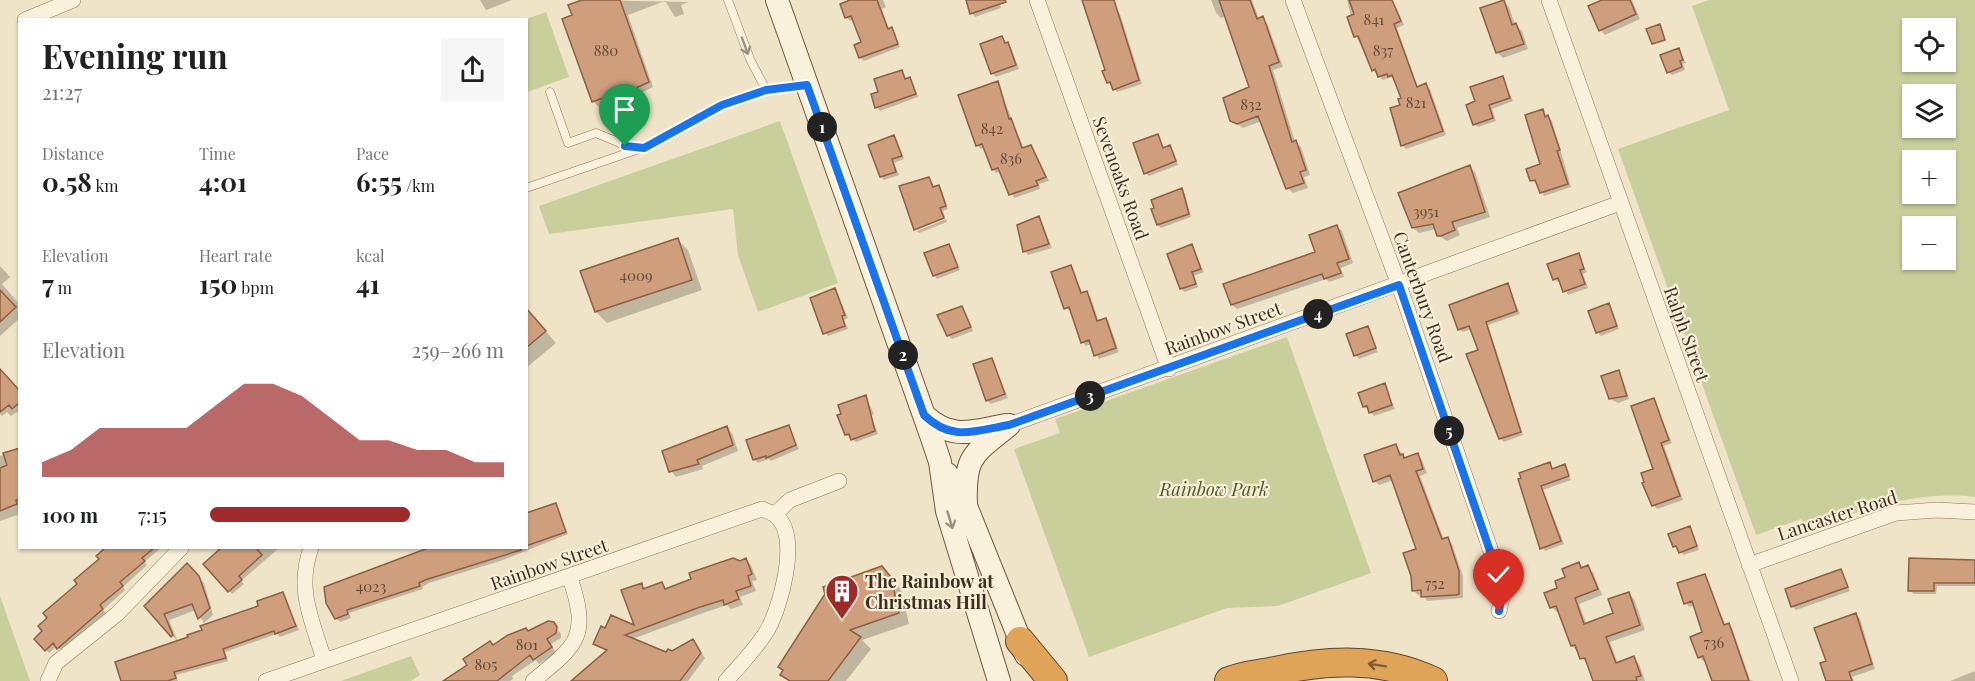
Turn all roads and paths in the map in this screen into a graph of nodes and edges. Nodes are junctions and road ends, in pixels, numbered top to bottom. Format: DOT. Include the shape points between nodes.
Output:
graph roads {
  1 [pos="73,0"];
  2 [pos="728,0"];
  3 [pos="777,0"];
  4 [pos="1037,0"];
  5 [pos="1293,0"];
  6 [pos="1549,0"];
  7 [pos="30,18"];
  8 [pos="807,85"];
  9 [pos="766,90"];
  10 [pos="550,92"];
  11 [pos="644,148"];
  12 [pos="528,188"];
  13 [pos="1620,203"];
  14 [pos="1399,285"];
  15 [pos="1168,369"];
  16 [pos="924,415"];
  17 [pos="1009,425"];
  18 [pos="940,462"];
  19 [pos="839,481"];
  20 [pos="966,506"];
  21 [pos="1975,512"];
  22 [pos="775,514"];
  23 [pos="180,549"];
  24 [pos="311,549"];
  25 [pos="1749,565"];
  26 [pos="570,578"];
  27 [pos="1499,611"];
  28 [pos="1020,641"];
  29 [pos="324,660"];
  30 [pos="1244,679"];
  31 [pos="48,681"];
  32 [pos="266,681"];
  33 [pos="533,681"];
  34 [pos="726,681"];
  35 [pos="999,681"];
  36 [pos="1036,681"];
  37 [pos="1053,681"];
  38 [pos="1433,681"];
  39 [pos="1791,681"];
  1 -- 7 [label="street"];
  2 -- 9 [label="lane, one-way"];
  3 -- 8 [label="main road"];
  4 -- 15 [label="street, Sevenoaks Road"];
  5 -- 14 [label="street, Canterbury Road"];
  6 -- 13 [label="street, Ralph Street"];
  8 -- 9 [label="lane"];
  8 -- 16 [label="main road"];
  9 -- 11 [label="lane" via="722,105"];
  10 -- 11 [label="lane" via="568,143 596,133 625,146"];
  11 -- 12 [label="lane"];
  13 -- 14 [label="street, Rainbow Street"];
  13 -- 25 [label="street, Ralph Street"];
  14 -- 15 [label="street, Rainbow Street"];
  14 -- 27 [label="street, Canterbury Road" via="1503,589"];
  15 -- 17 [label="street, Rainbow Street"];
  16 -- 17 [label="main road" via="937,427 956,434"];
  16 -- 18 [label="main road"];
  17 -- 20 [label="main road" via="970,458 965,478"];
  18 -- 20 [label="main road"];
  18 -- 35 [label="main road, one-way" via="947,511"];
  19 -- 22 [label="street" via="790,500"];
  20 -- 28 [label="main road"];
  21 -- 25 [label="street, Lancaster Road" via="1896,513"];
  22 -- 26 [label="street, Rainbow Street" via="762,509"];
  22 -- 34 [label="street" via="786,539 786,579 778,609 765,634"];
  23 -- 31 [label="street" via="117,614 56,663"];
  24 -- 29 [label="street" via="305,564 304,595"];
  25 -- 39 [label="street, Ralph Street"];
  26 -- 29 [label="street, Rainbow Street"];
  26 -- 33 [label="street" via="580,618 577,638 569,651"];
  28 -- 36 [label="main road"];
  28 -- 37 [label="highway"];
  29 -- 32 [label="street, Rainbow Street"];
  38 -- 30 [label="highway, one-way" via="1397,668 1348,661 1310,663"];
}
